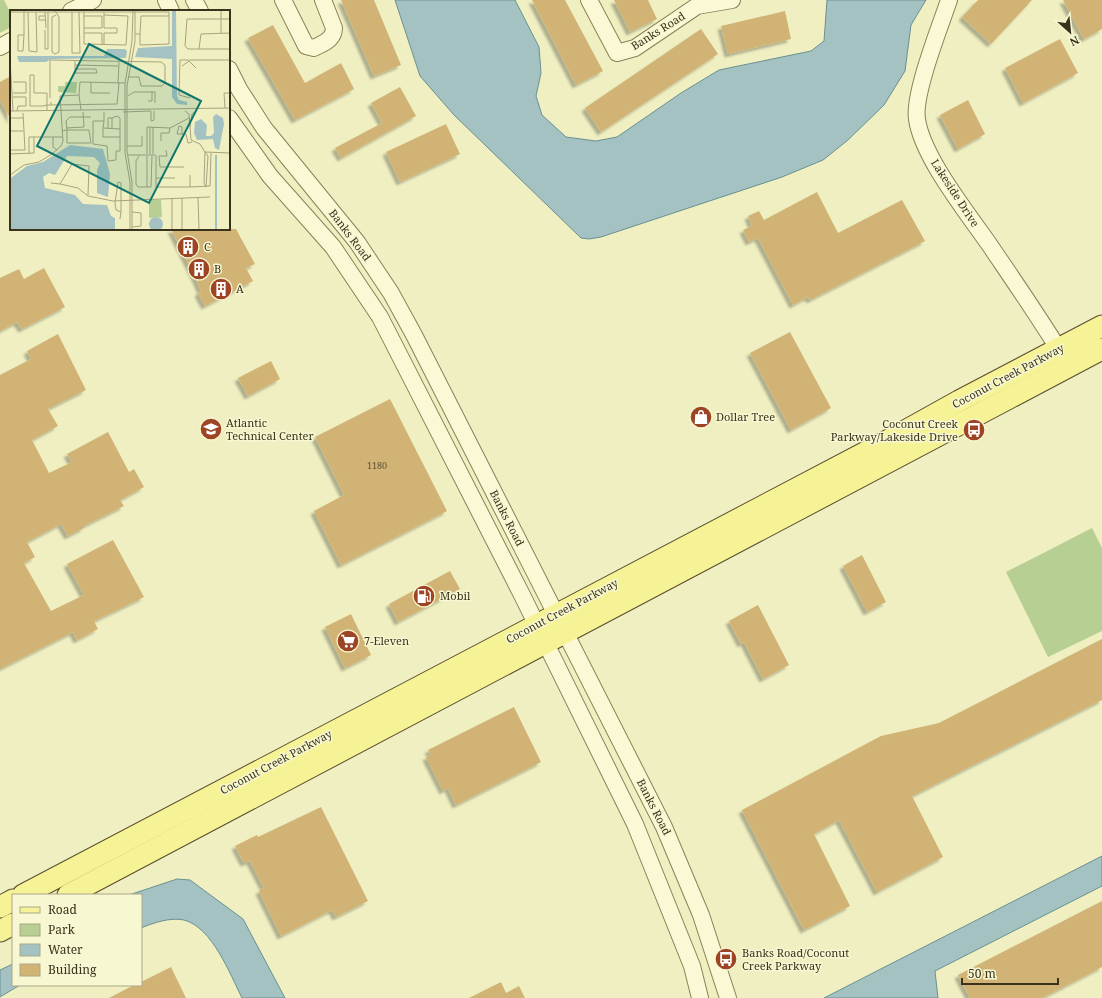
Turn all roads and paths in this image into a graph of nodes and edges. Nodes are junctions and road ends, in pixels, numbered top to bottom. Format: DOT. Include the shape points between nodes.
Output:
graph roads {
  1 [pos="93,0"];
  2 [pos="166,0"];
  3 [pos="194,0"];
  4 [pos="283,0"];
  5 [pos="323,0"];
  6 [pos="589,0"];
  7 [pos="732,0"];
  8 [pos="949,0"];
  9 [pos="73,10"];
  10 [pos="171,10"];
  11 [pos="199,10"];
  12 [pos="10,42"];
  13 [pos="0,47"];
  14 [pos="230,71"];
  15 [pos="230,119"];
  16 [pos="1102,326"];
  17 [pos="1102,349"];
  18 [pos="1064,358"];
  19 [pos="560,623"];
  20 [pos="536,624"];
  21 [pos="545,644"];
  22 [pos="25,894"];
  23 [pos="70,894"];
  24 [pos="12,901"];
  25 [pos="0,907"];
  26 [pos="12,925"];
  27 [pos="0,931"];
  28 [pos="700,998"];
  29 [pos="728,998"];
  1 -- 9 [label="street"];
  2 -- 10 [label="street"];
  3 -- 11 [label="street"];
  4 -- 5 [label="street" via="306,46 314,48 330,39 334,33"];
  6 -- 7 [label="street, Banks Road" via="617,53 635,48 697,6"];
  8 -- 18 [label="street, Lakeside Drive" via="919,95 916,119 924,143 964,210"];
  12 -- 13 [label="street"];
  14 -- 19 [label="street, Banks Road" via="264,128 357,242 391,293"];
  15 -- 20 [label="street, Banks Road" via="270,176 333,247 376,311"];
  16 -- 18 [label="main road, Coconut Creek Parkway"];
  17 -- 18 [label="main road, Coconut Creek Parkway"];
  18 -- 19 [label="main road, Coconut Creek Parkway" via="959,401"];
  19 -- 20 [label="main road, Coconut Creek Parkway"];
  19 -- 21 [label="main road, Coconut Creek Parkway"];
  19 -- 29 [label="street, Banks Road" via="684,870"];
  20 -- 21 [label="street, Banks Road"];
  20 -- 22 [label="main road, Coconut Creek Parkway"];
  21 -- 23 [label="main road, Coconut Creek Parkway"];
  21 -- 28 [label="street, Banks Road" via="635,824 692,966"];
  24 -- 25 [label="main road"];
  26 -- 27 [label="main road"];
}
